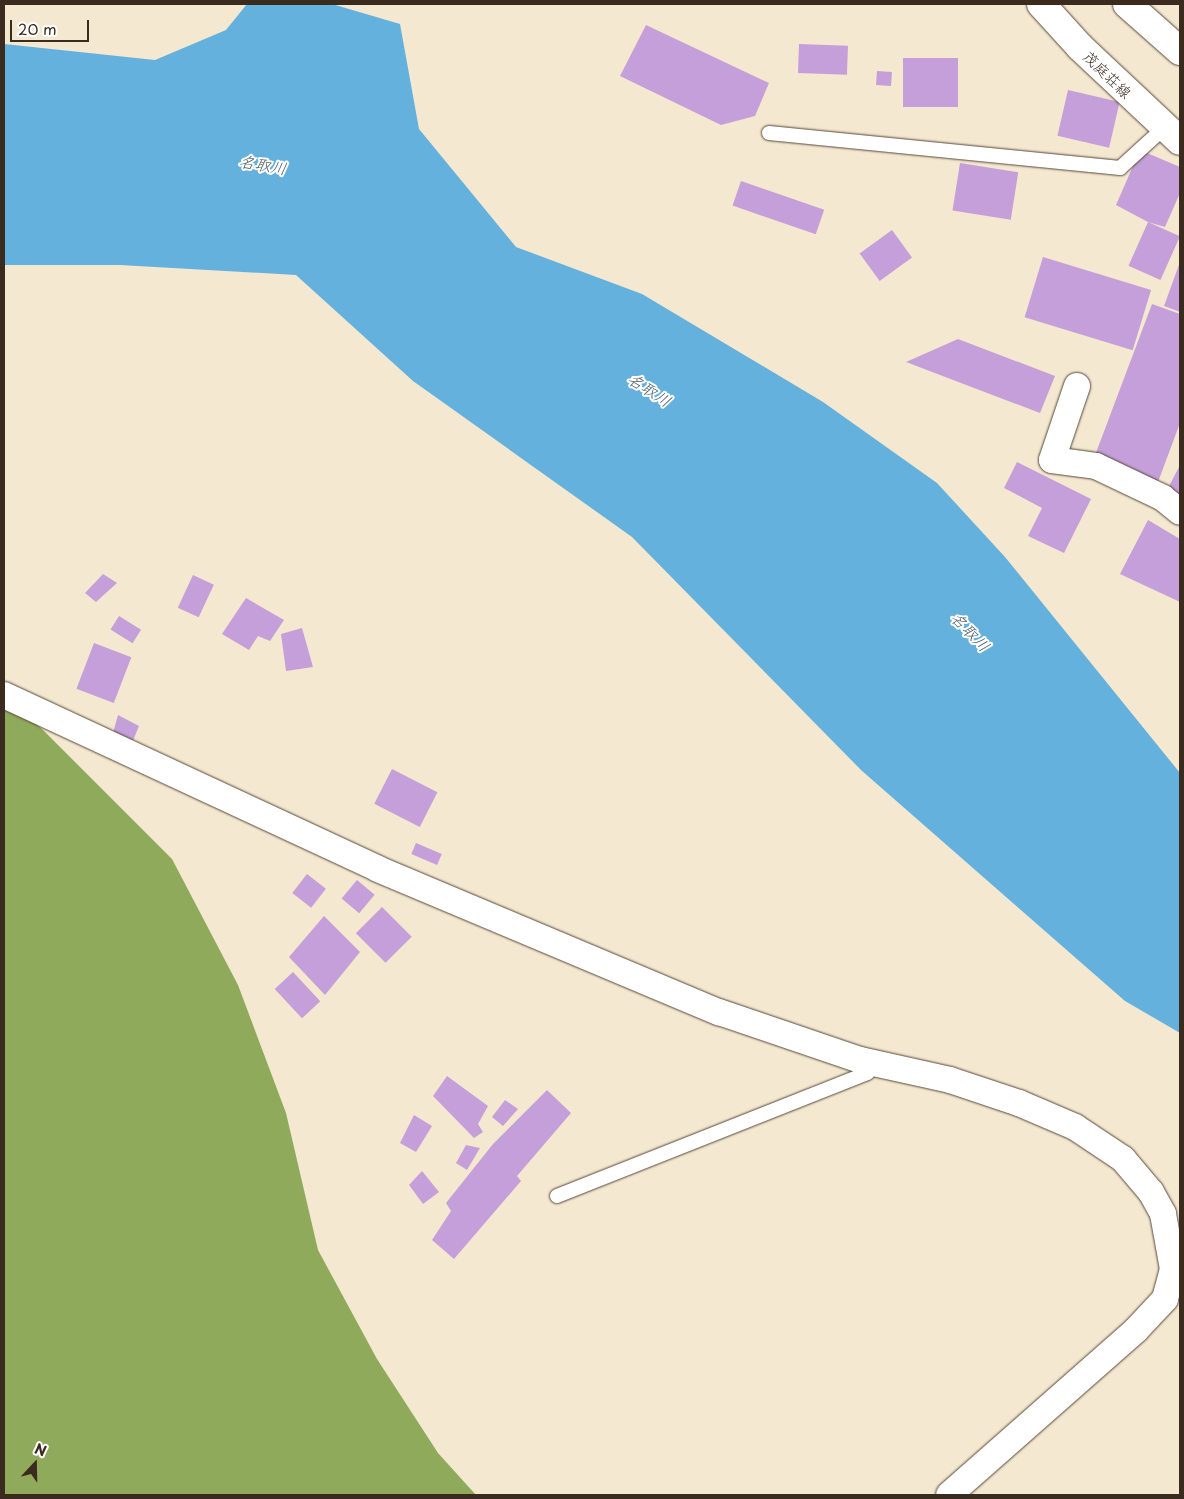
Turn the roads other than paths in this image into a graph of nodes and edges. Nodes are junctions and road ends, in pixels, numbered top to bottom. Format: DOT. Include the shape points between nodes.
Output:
graph roads {
  1 [pos="1041,4"];
  2 [pos="1126,4"];
  3 [pos="1180,51"];
  4 [pos="768,133"];
  5 [pos="1172,134"];
  6 [pos="1077,386"];
  7 [pos="1180,512"];
  8 [pos="4,695"];
  9 [pos="876,1064"];
  10 [pos="557,1196"];
  11 [pos="949,1495"];
  1 -- 5 [label="main road, 茂庭荘線" via="1080,47"];
  2 -- 3 [label="main road"];
  4 -- 5 [label="lane" via="1120,168"];
  6 -- 7 [label="street" via="1052,460 1096,466 1162,498"];
  8 -- 9 [label="street" via="378,869 719,1012"];
  9 -- 10 [label="lane" via="867,1073"];
  9 -- 11 [label="street" via="950,1080 1019,1103 1075,1127 1123,1159 1151,1192 1163,1214 1171,1251 1170,1284 1155,1313"];
}
